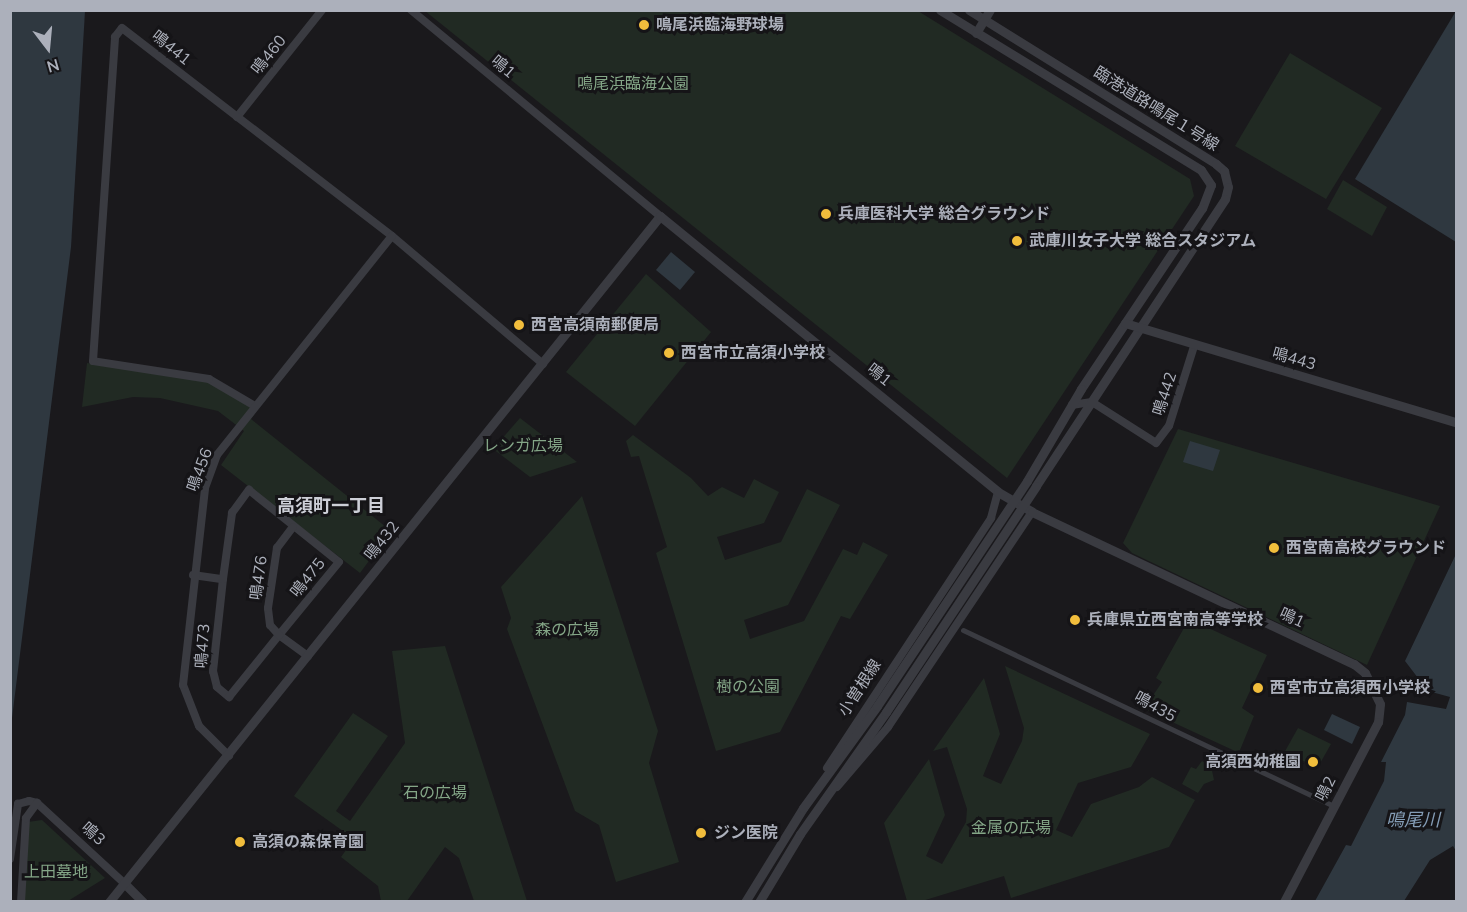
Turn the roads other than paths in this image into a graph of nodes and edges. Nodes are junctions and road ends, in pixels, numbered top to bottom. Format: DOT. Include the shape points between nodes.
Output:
graph roads {
  1 [pos="322,10"];
  2 [pos="411,10"];
  3 [pos="940,10"];
  4 [pos="990,10"];
  5 [pos="977,14"];
  6 [pos="972,30"];
  7 [pos="237,117"];
  8 [pos="660,216"];
  9 [pos="392,236"];
  10 [pos="1125,323"];
  11 [pos="1140,330"];
  12 [pos="1194,346"];
  13 [pos="543,364"];
  14 [pos="1092,402"];
  15 [pos="1072,405"];
  16 [pos="255,406"];
  17 [pos="1456,422"];
  18 [pos="998,492"];
  19 [pos="1032,512"];
  20 [pos="293,527"];
  21 [pos="193,575"];
  22 [pos="223,579"];
  23 [pos="963,630"];
  24 [pos="279,635"];
  25 [pos="308,656"];
  26 [pos="1374,687"];
  27 [pos="229,756"];
  28 [pos="825,798"];
  29 [pos="37,804"];
  30 [pos="1334,806"];
  31 [pos="803,808"];
  32 [pos="10,859"];
  33 [pos="124,883"];
  34 [pos="21,902"];
  35 [pos="109,902"];
  36 [pos="143,902"];
  37 [pos="745,902"];
  38 [pos="759,902"];
  39 [pos="1284,902"];
  1 -- 7 [label="street, 鳴460"];
  2 -- 8 [label="street, 鳴1"];
  3 -- 6 [label="street, 臨港道路鳴尾１号線"];
  4 -- 5 [label="street"];
  5 -- 6 [label="street"];
  5 -- 11 [label="street, 臨港道路鳴尾１号線" via="1224,171 1228,187 1225,199"];
  6 -- 10 [label="street, 臨港道路鳴尾１号線" via="1208,176 1208,196"];
  7 -- 9 [label="street, 鳴441"];
  7 -- 16 [label="street, 鳴441" via="129,32 116,30 93,361 209,379"];
  8 -- 13 [label="street, 鳴432"];
  8 -- 18 [label="street, 鳴1"];
  9 -- 13 [label="street, 鳴441"];
  9 -- 16 [label="street, 鳴456"];
  10 -- 11 [label="street, 鳴443"];
  10 -- 15 [label="street, 臨港道路鳴尾１号線"];
  11 -- 12 [label="street, 鳴443"];
  11 -- 14 [label="street, 臨港道路鳴尾１号線"];
  12 -- 14 [label="street, 鳴442" via="1169,426 1156,443"];
  12 -- 17 [label="street, 鳴443"];
  13 -- 25 [label="street, 鳴432"];
  14 -- 15 [label="street"];
  14 -- 28 [label="street, 臨港道路鳴尾１号線, bridge"];
  15 -- 31 [label="street, 臨港道路鳴尾１号線, bridge" via="1027,481 877,706"];
  16 -- 21 [label="street, 鳴456" via="217,455 205,488"];
  18 -- 19 [label="street, 鳴1"];
  18 -- 31 [label="street, 小曽根線" via="991,518 862,710"];
  19 -- 26 [label="street, 鳴1" via="1354,664"];
  19 -- 28 [label="street" via="888,727"];
  20 -- 22 [label="street, 鳴475" via="249,490 232,513"];
  20 -- 24 [label="street, 鳴476" via="277,548 268,608 270,625"];
  20 -- 24 [label="street, 鳴475" via="339,562"];
  21 -- 22 [label="street"];
  21 -- 27 [label="street, 鳴456" via="184,668 186,700 199,726"];
  22 -- 24 [label="street, 鳴473" via="213,672 217,687 229,697"];
  23 -- 30 [label="street, 鳴435"];
  24 -- 25 [label="street"];
  25 -- 27 [label="street, 鳴432"];
  26 -- 30 [label="street, 鳴2" via="1380,704 1378,722"];
  27 -- 33 [label="street, 鳴432"];
  28 -- 38 [label="street"];
  29 -- 32 [label="street" via="26,800 18,804"];
  29 -- 33 [label="street, 鳴3"];
  29 -- 34 [label="street" via="26,818"];
  30 -- 39 [label="street, 鳴2"];
  31 -- 37 [label="street, 小曽根線"];
  33 -- 35 [label="street, 鳴432"];
  33 -- 36 [label="street, 鳴3"];
}
